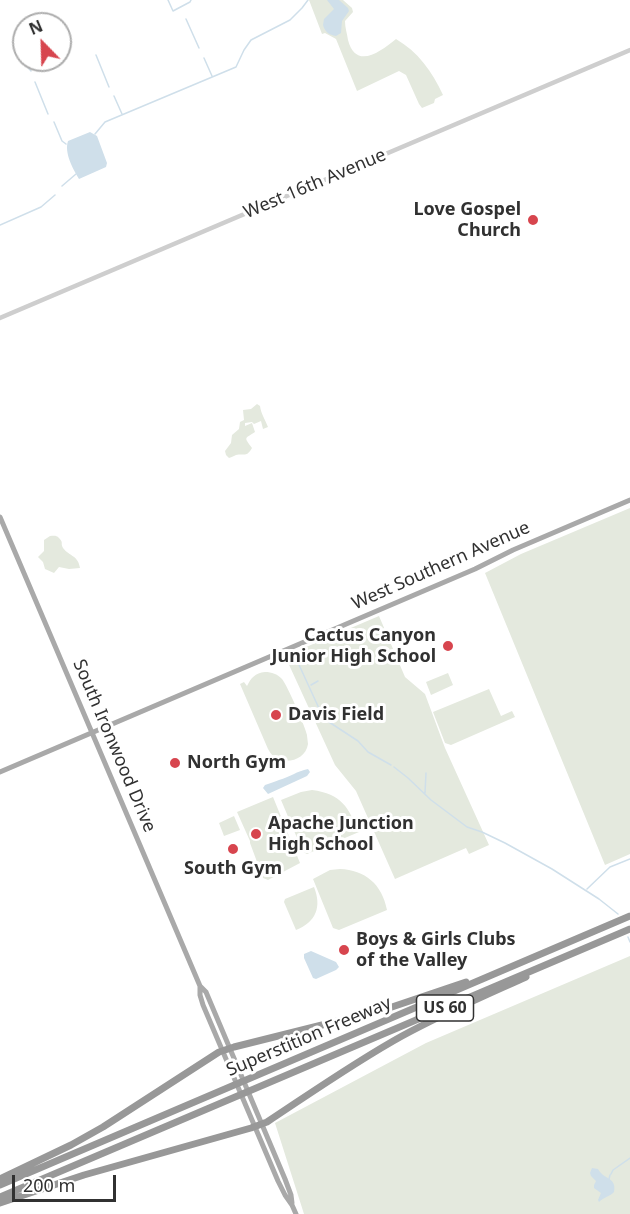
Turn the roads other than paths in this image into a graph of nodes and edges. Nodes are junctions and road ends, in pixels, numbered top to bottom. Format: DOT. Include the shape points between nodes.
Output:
graph roads {
  1 [pos="630,50"];
  2 [pos="0,318"];
  3 [pos="630,500"];
  4 [pos="0,517"];
  5 [pos="92,732"];
  6 [pos="0,772"];
  7 [pos="630,916"];
  8 [pos="630,929"];
  9 [pos="619,933"];
  10 [pos="514,966"];
  11 [pos="200,986"];
  12 [pos="231,1048"];
  13 [pos="223,1051"];
  14 [pos="259,1126"];
  15 [pos="0,1179"];
  16 [pos="0,1185"];
  17 [pos="0,1197"];
  18 [pos="0,1203"];
  19 [pos="296,1214"];
  1 -- 2 [label="street, West 16th Avenue"];
  3 -- 5 [label="main road, West Southern Avenue"];
  4 -- 5 [label="main road, South Ironwood Drive"];
  5 -- 6 [label="main road, West Southern Avenue"];
  5 -- 11 [label="main road, South Ironwood Drive"];
  7 -- 10 [label="highway, Superstition Freeway / US 60"];
  8 -- 9 [label="highway, Superstition Freeway / US 60"];
  9 -- 14 [label="highway" via="402,1036"];
  9 -- 17 [label="highway, Superstition Freeway / US 60"];
  10 -- 12 [label="highway" via="386,1009"];
  10 -- 16 [label="highway, Superstition Freeway / US 60"];
  11 -- 12 [label="main road, South Ironwood Drive"];
  11 -- 13 [label="main road, South Ironwood Drive" via="203,1005"];
  12 -- 13 [label="highway"];
  12 -- 14 [label="main road, South Ironwood Drive"];
  13 -- 14 [label="main road, South Ironwood Drive"];
  13 -- 15 [label="highway" via="104,1127"];
  14 -- 18 [label="highway"];
  14 -- 19 [label="main road, South Ironwood Drive"];
}
